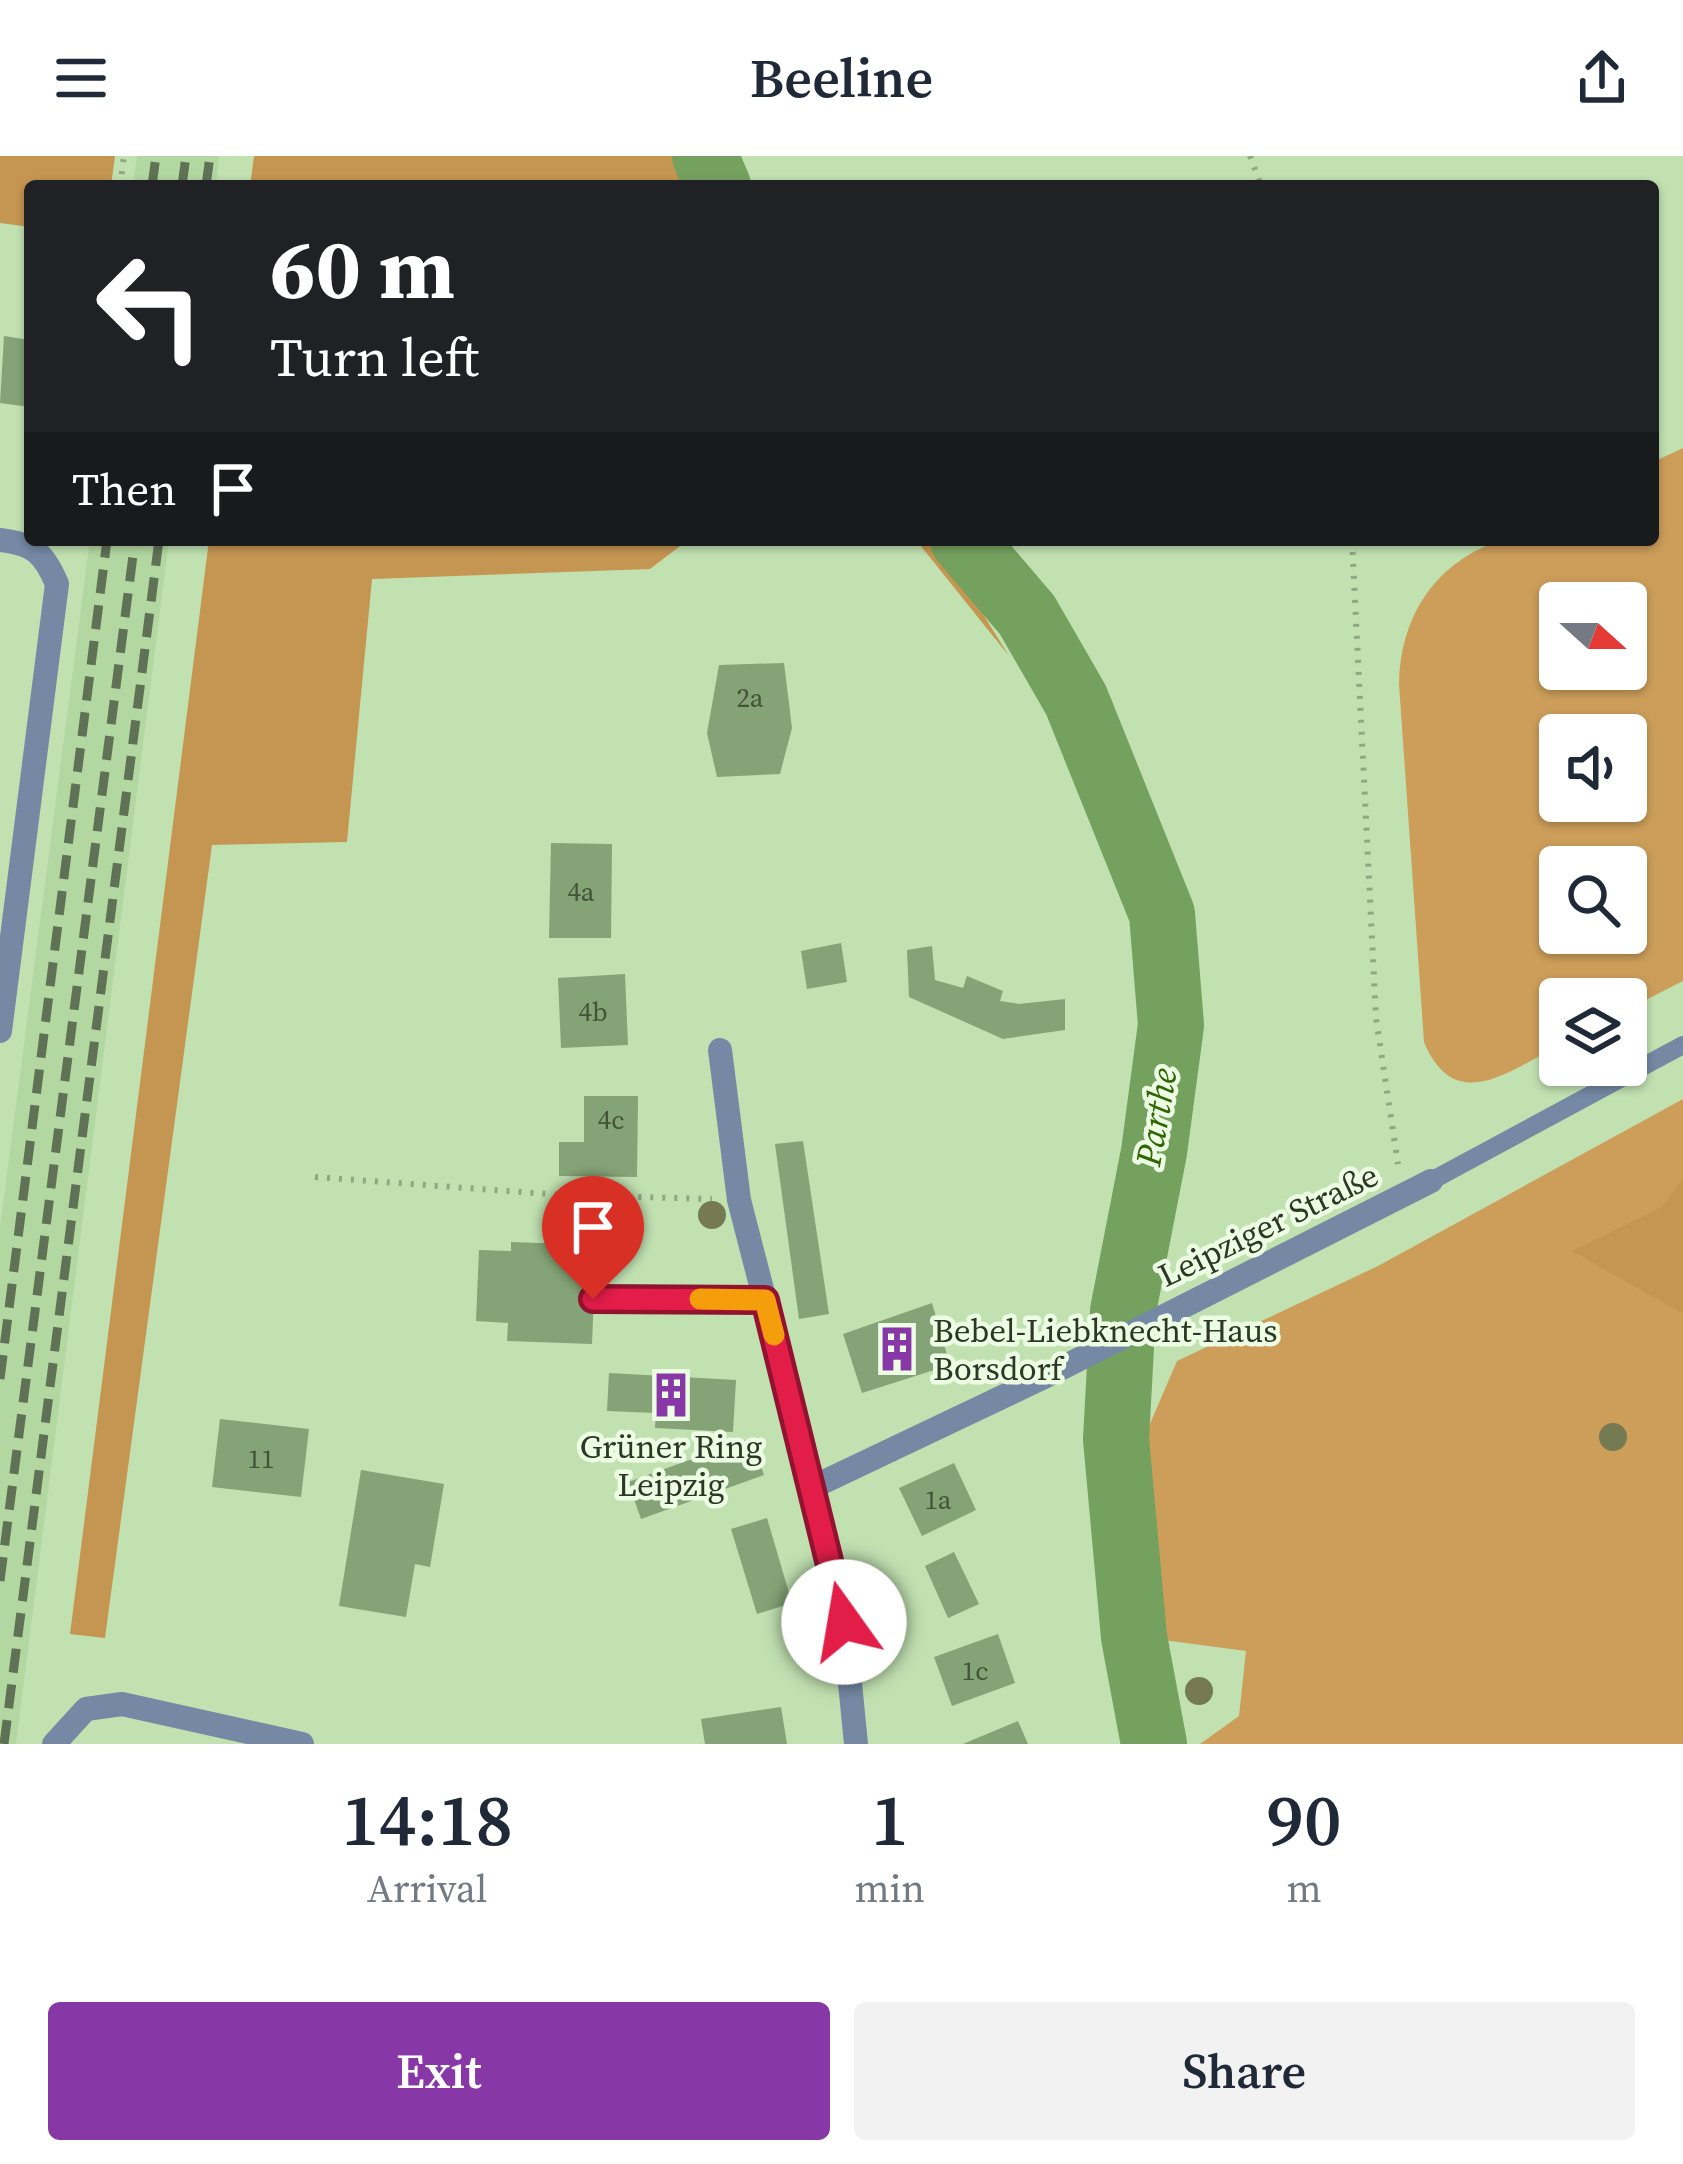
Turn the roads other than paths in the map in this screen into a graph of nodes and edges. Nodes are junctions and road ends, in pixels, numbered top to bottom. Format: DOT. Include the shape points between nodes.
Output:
graph roads {
  1 [pos="29,546"];
  2 [pos="0,1031"];
  3 [pos="1683,1045"];
  4 [pos="719,1050"];
  5 [pos="1420,1186"];
  6 [pos="593,1299"];
  7 [pos="765,1300"];
  8 [pos="813,1486"];
  9 [pos="54,1744"];
  10 [pos="302,1744"];
  11 [pos="856,1744"];
  1 -- 2 [label="street" via="45,555 57,584"];
  3 -- 5 [label="lane, Leipziger Straße"];
  4 -- 7 [label="street" via="740,1200"];
  5 -- 8 [label="street, Leipziger Straße"];
  6 -- 7 [label="lane"];
  7 -- 8 [label="street"];
  8 -- 11 [label="street" via="844,1622"];
  9 -- 10 [label="street" via="86,1709 122,1704"];
}
